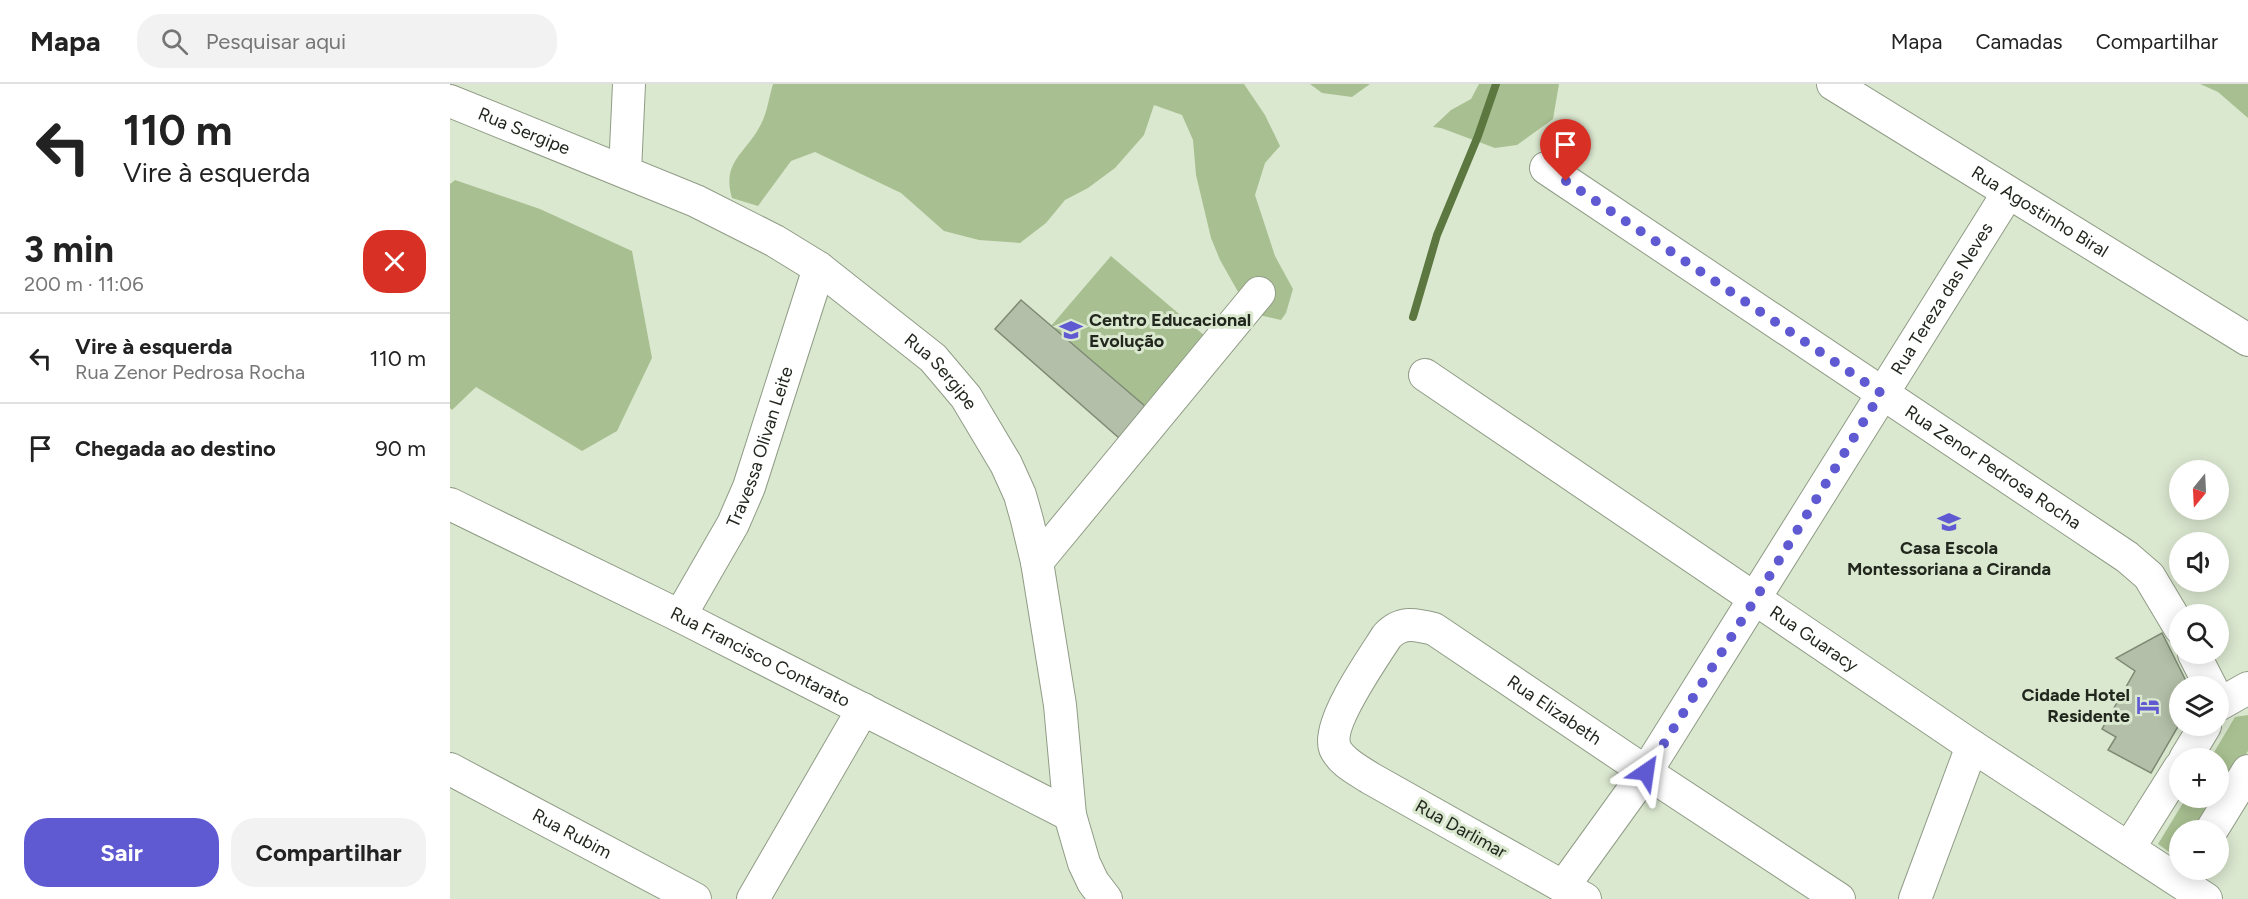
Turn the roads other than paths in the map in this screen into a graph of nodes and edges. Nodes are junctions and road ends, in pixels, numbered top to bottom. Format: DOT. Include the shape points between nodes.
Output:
graph roads {
  1 [pos="629,84"];
  2 [pos="1833,84"];
  3 [pos="450,101"];
  4 [pos="1546,168"];
  5 [pos="625,171"];
  6 [pos="2008,193"];
  7 [pos="819,268"];
  8 [pos="1258,293"];
  9 [pos="2248,340"];
  10 [pos="1425,375"];
  11 [pos="1881,393"];
  12 [pos="450,504"];
  13 [pos="1037,562"];
  14 [pos="1756,598"];
  15 [pos="2169,609"];
  16 [pos="680,616"];
  17 [pos="2248,688"];
  18 [pos="2229,697"];
  19 [pos="863,709"];
  20 [pos="1972,746"];
  21 [pos="1340,756"];
  22 [pos="450,769"];
  23 [pos="2248,771"];
  24 [pos="1646,772"];
  25 [pos="2169,784"];
  26 [pos="1070,815"];
  27 [pos="2218,820"];
  28 [pos="2129,848"];
  29 [pos="2169,869"];
  30 [pos="2187,880"];
  31 [pos="1574,893"];
  32 [pos="695,899"];
  33 [pos="753,899"];
  34 [pos="1106,899"];
  35 [pos="1839,899"];
  36 [pos="1915,899"];
  37 [pos="2206,899"];
  1 -- 5 [label="street"];
  2 -- 6 [label="street, Rua Agostinho Biral"];
  3 -- 5 [label="street, Rua Sergipe"];
  4 -- 11 [label="street, Rua Zenor Pedrosa Rocha"];
  5 -- 7 [label="street, Rua Sergipe" via="696,201"];
  6 -- 9 [label="street, Rua Agostinho Biral"];
  6 -- 11 [label="street, Rua Tereza das Neves"];
  7 -- 13 [label="street, Rua Sergipe" via="933,358 966,397 1020,495"];
  7 -- 16 [label="street, Travessa Olivan Leite" via="749,487 733,524"];
  8 -- 13 [label="street"];
  10 -- 14 [label="street, Rua Guaracy"];
  11 -- 14 [label="street, Rua Tereza das Neves"];
  11 -- 15 [label="street, Rua Zenor Pedrosa Rocha" via="2127,557 2150,576"];
  12 -- 16 [label="street, Rua Francisco Contarato"];
  13 -- 26 [label="street, Rua Sergipe" via="1060,705"];
  14 -- 20 [label="street, Rua Guaracy"];
  14 -- 24 [label="street, Rua Tereza das Neves"];
  16 -- 19 [label="street, Rua Francisco Contarato"];
  17 -- 18 [label="street"];
  19 -- 26 [label="street, Rua Francisco Contarato"];
  19 -- 33 [label="street"];
  20 -- 28 [label="street, Rua Guaracy"];
  20 -- 36 [label="street"];
  21 -- 24 [label="street, Rua Elizabeth" via="1334,742 1340,714 1387,636 1396,627 1417,625 1434,629"];
  21 -- 31 [label="street, Rua Darlimar" via="1370,778"];
  22 -- 32 [label="street, Rua Rubim"];
  23 -- 27 [label="street"];
  24 -- 31 [label="street, Rua Tereza das Neves"];
  24 -- 35 [label="street, Rua Elizabeth"];
  25 -- 28 [label="street"];
  26 -- 34 [label="street, Rua Sergipe" via="1092,882"];
  28 -- 29 [label="street, Rua Guaracy"];
  30 -- 37 [label="street, Rua Guaracy"];
}
